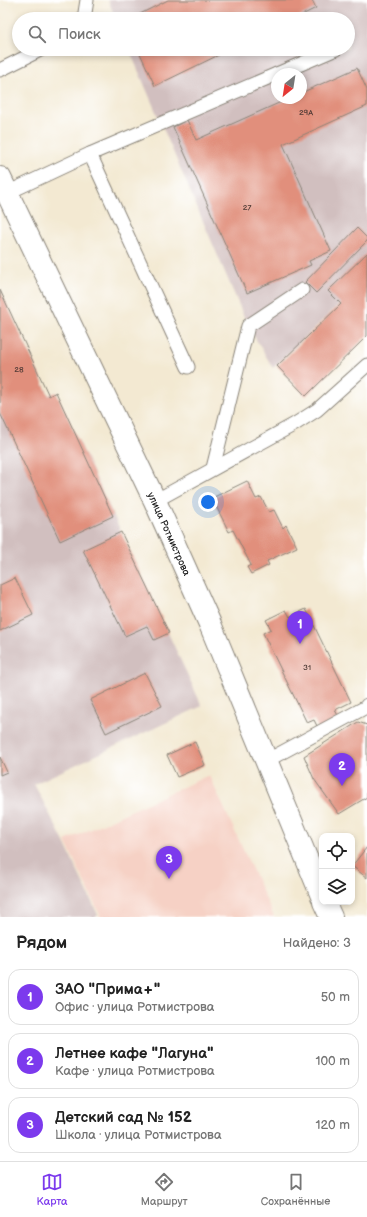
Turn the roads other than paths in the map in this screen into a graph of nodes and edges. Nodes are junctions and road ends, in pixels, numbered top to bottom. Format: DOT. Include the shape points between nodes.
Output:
graph roads {
  1 [pos="87,0"];
  2 [pos="85,12"];
  3 [pos="28,56"];
  4 [pos="319,56"];
  5 [pos="291,68"];
  6 [pos="0,70"];
  7 [pos="271,77"];
  8 [pos="90,154"];
  9 [pos="4,186"];
  10 [pos="302,290"];
  11 [pos="367,365"];
  12 [pos="188,367"];
  13 [pos="213,468"];
  14 [pos="155,501"];
  15 [pos="367,705"];
  16 [pos="266,761"];
  17 [pos="319,889"];
  18 [pos="325,905"];
  19 [pos="331,917"];
  1 -- 2 [label="lane"];
  3 -- 6 [label="lane"];
  4 -- 5 [label="lane"];
  7 -- 8 [label="lane"];
  8 -- 9 [label="lane"];
  8 -- 12 [label="lane"];
  9 -- 14 [label="street, улица Ротмистрова"];
  10 -- 13 [label="lane" via="248,326"];
  11 -- 13 [label="lane" via="317,410"];
  13 -- 14 [label="lane"];
  14 -- 16 [label="street, улица Ротмистрова" via="210,624"];
  15 -- 16 [label="lane"];
  16 -- 17 [label="street, улица Ротмистрова"];
  18 -- 19 [label="street"];
}
